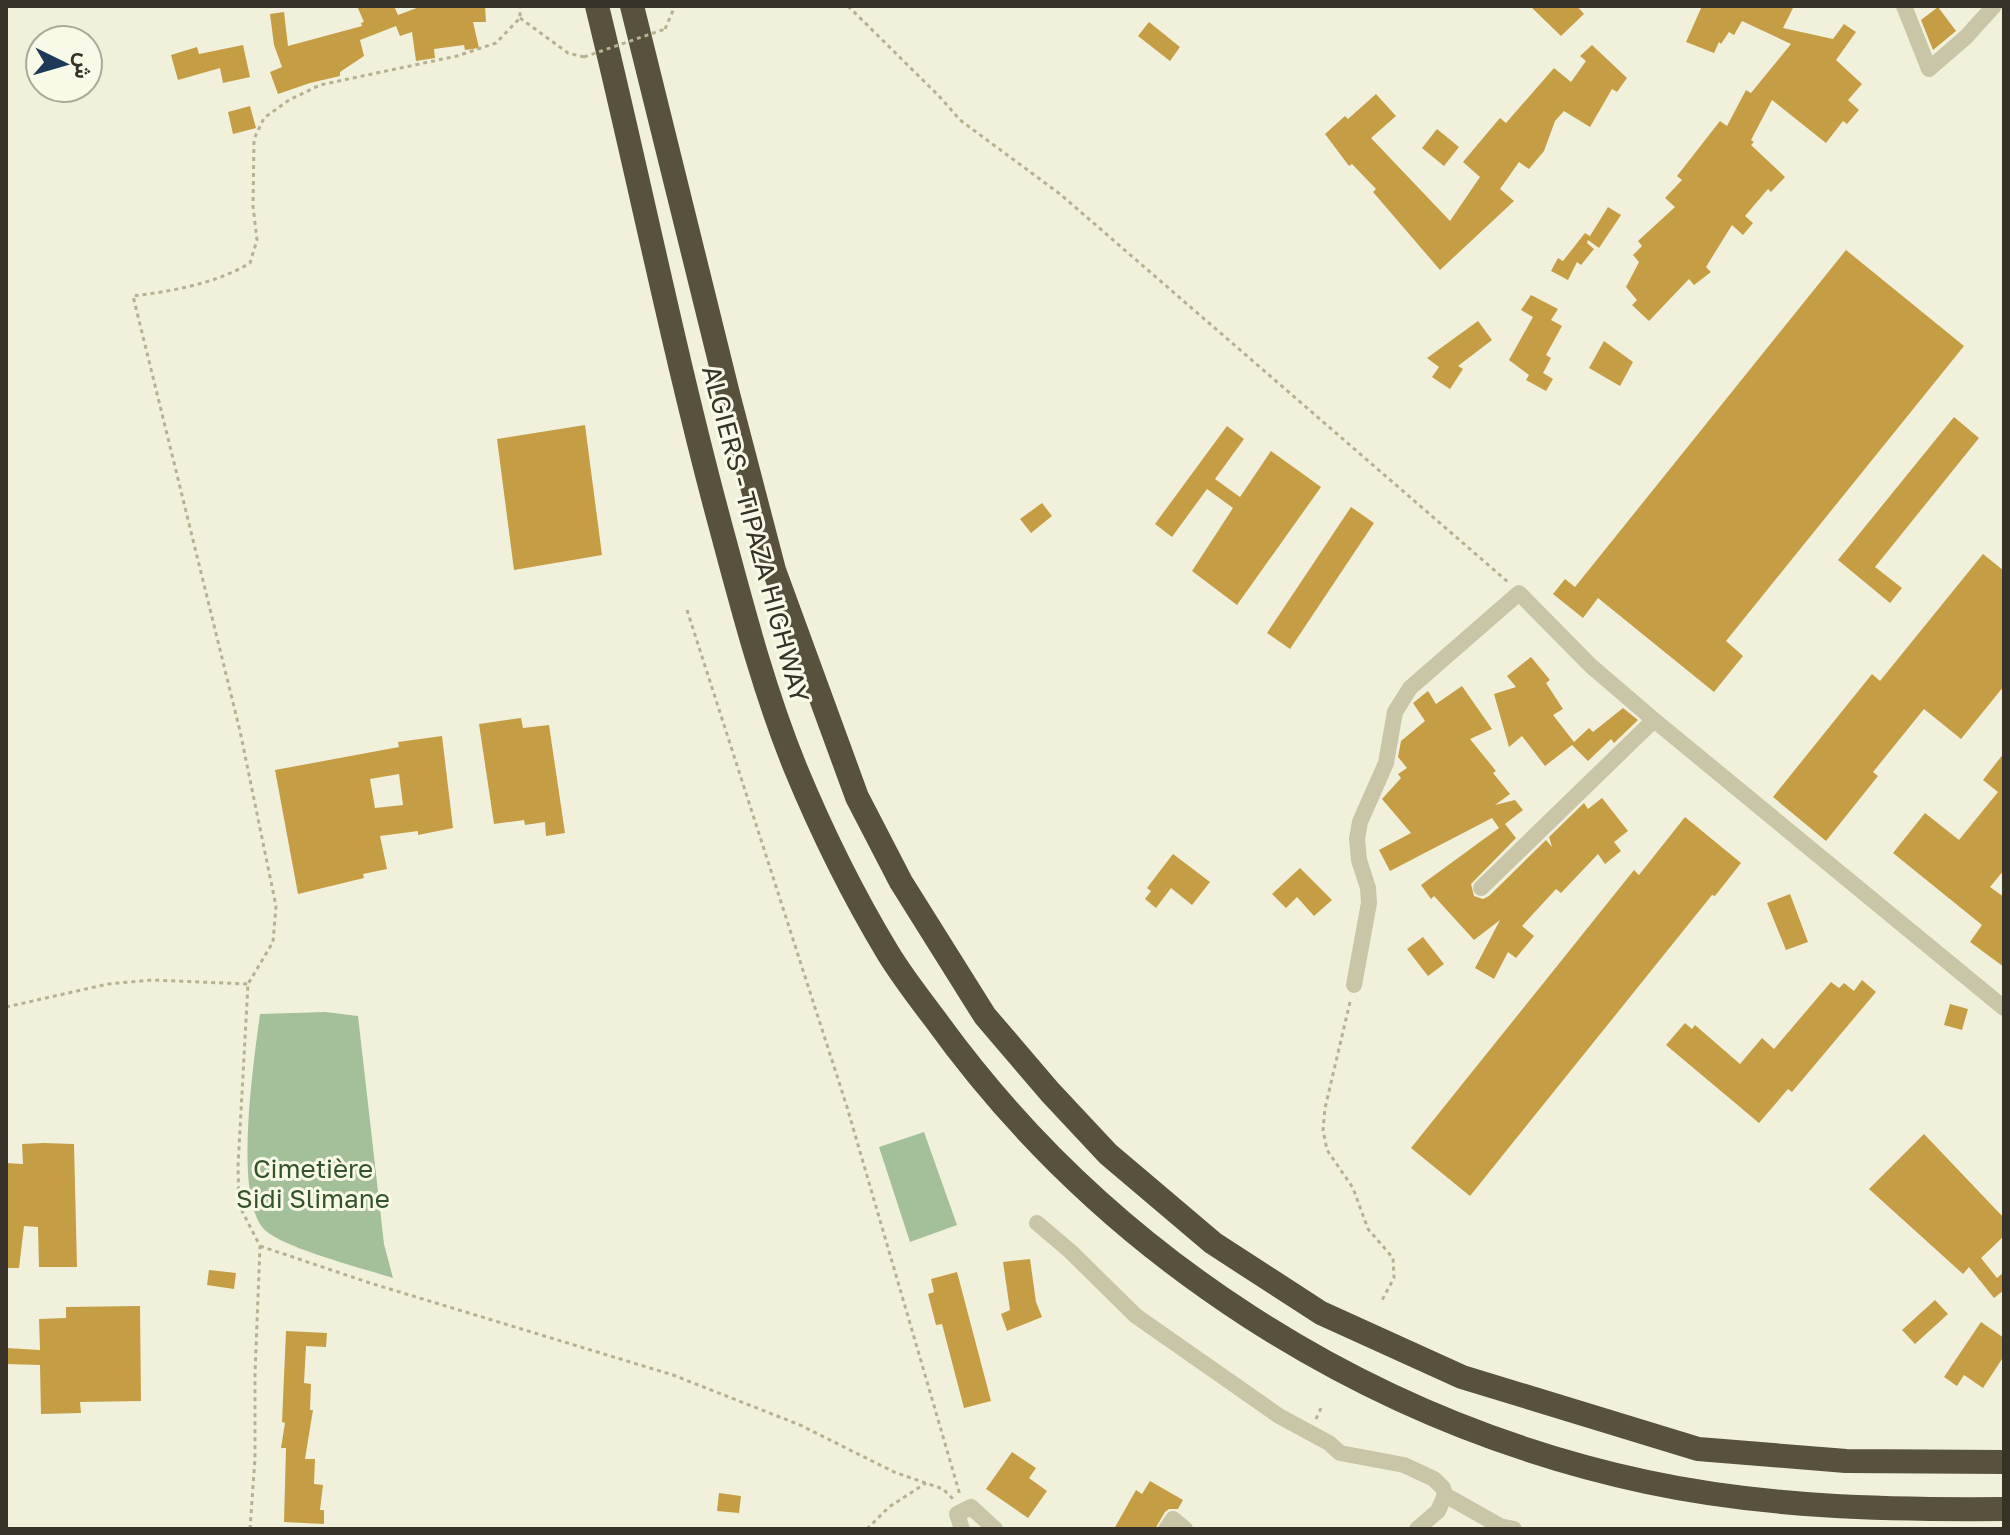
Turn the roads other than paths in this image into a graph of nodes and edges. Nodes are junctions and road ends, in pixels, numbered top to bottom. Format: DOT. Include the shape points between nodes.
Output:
graph roads {
  1 [pos="597,6"];
  2 [pos="632,6"];
  3 [pos="1904,6"];
  4 [pos="1994,6"];
  5 [pos="1654,720"];
  6 [pos="1481,888"];
  7 [pos="1354,985"];
  8 [pos="2004,1008"];
  9 [pos="1037,1223"];
  10 [pos="2004,1462"];
  11 [pos="1445,1495"];
  12 [pos="2004,1509"];
  13 [pos="962,1529"];
  14 [pos="995,1529"];
  15 [pos="1166,1529"];
  16 [pos="1185,1529"];
  17 [pos="1417,1529"];
  18 [pos="1514,1529"];
  1 -- 12 [label="highway, ALGIERS - TIPAZA HIGHWAY" via="700,450 754,654 797,772 842,871 890,957 976,1073 1058,1164 1143,1240 1277,1335 1374,1389 1477,1432 1591,1469 1710,1493 1815,1506"];
  2 -- 10 [label="highway, ALGIERS - TIPAZA HIGHWAY" via="774,570 857,797 901,882 985,1016 1108,1154 1213,1243 1321,1313 1462,1377 1698,1449 1846,1461"];
  3 -- 4 [label="street" via="1929,69"];
  5 -- 6 [label="street"];
  5 -- 7 [label="street" via="1519,593 1410,688 1395,712 1386,763 1360,822 1357,839 1369,903"];
  5 -- 8 [label="street"];
  9 -- 11 [label="street" via="1136,1316 1237,1389 1340,1453 1404,1465 1434,1479"];
  11 -- 17 [label="street" via="1438,1511"];
  11 -- 18 [label="street"];
  13 -- 14 [label="street" via="957,1514 971,1507"];
  15 -- 16 [label="street" via="1173,1519"];
}
